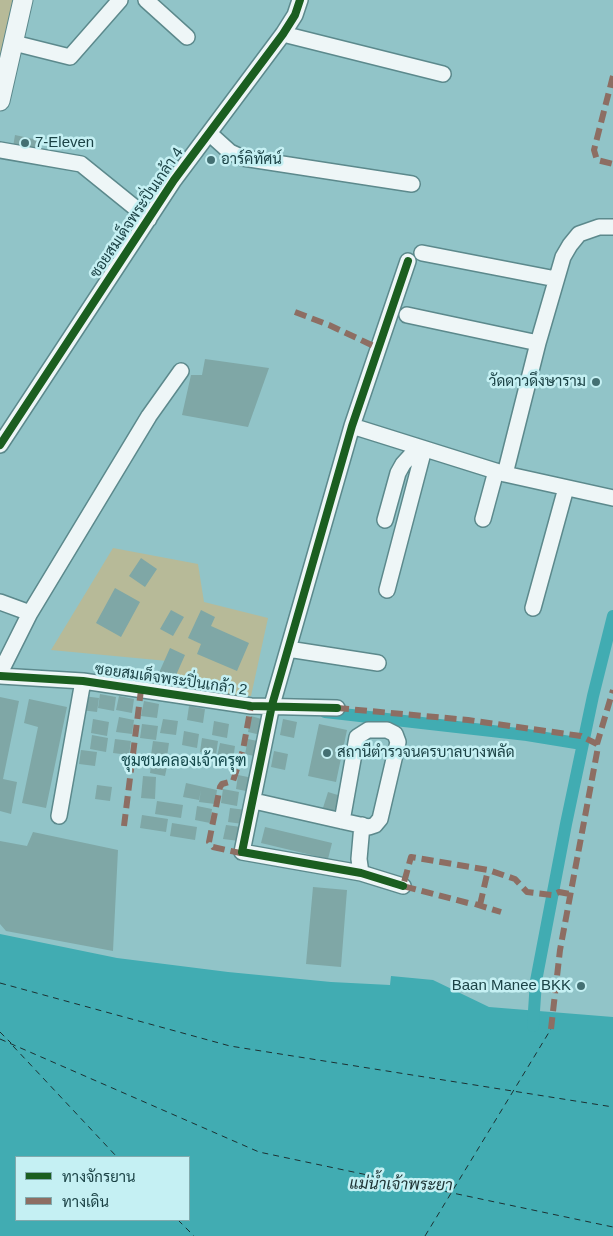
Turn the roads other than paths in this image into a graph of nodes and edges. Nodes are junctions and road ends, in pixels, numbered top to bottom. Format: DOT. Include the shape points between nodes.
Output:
graph roads {
  1 [pos="23,0"];
  2 [pos="120,0"];
  3 [pos="146,0"];
  4 [pos="300,0"];
  5 [pos="283,34"];
  6 [pos="187,37"];
  7 [pos="14,43"];
  8 [pos="443,74"];
  9 [pos="0,101"];
  10 [pos="209,133"];
  11 [pos="0,150"];
  12 [pos="412,184"];
  13 [pos="149,219"];
  14 [pos="613,228"];
  15 [pos="422,253"];
  16 [pos="408,261"];
  17 [pos="556,279"];
  18 [pos="407,315"];
  19 [pos="538,343"];
  20 [pos="181,371"];
  21 [pos="352,426"];
  22 [pos="0,444"];
  23 [pos="420,447"];
  24 [pos="501,473"];
  25 [pos="566,488"];
  26 [pos="613,498"];
  27 [pos="483,519"];
  28 [pos="385,520"];
  29 [pos="387,590"];
  30 [pos="0,602"];
  31 [pos="533,608"];
  32 [pos="30,613"];
  33 [pos="288,648"];
  34 [pos="378,663"];
  35 [pos="0,674"];
  36 [pos="82,681"];
  37 [pos="272,705"];
  38 [pos="337,708"];
  39 [pos="254,801"];
  40 [pos="59,816"];
  41 [pos="342,821"];
  42 [pos="362,825"];
  43 [pos="361,872"];
  44 [pos="403,886"];
  1 -- 7 [label="main road"];
  2 -- 7 [label="street" via="70,57"];
  3 -- 6 [label="street"];
  4 -- 5 [label="street, ซอยสมเด็จพระปิ่นเกล้า 4"];
  5 -- 8 [label="street"];
  5 -- 10 [label="street, ซอยสมเด็จพระปิ่นเกล้า 4"];
  7 -- 9 [label="main road"];
  10 -- 12 [label="street" via="230,152 243,158"];
  10 -- 13 [label="street, ซอยสมเด็จพระปิ่นเกล้า 4"];
  11 -- 13 [label="street" via="80,164"];
  13 -- 22 [label="street, ซอยสมเด็จพระปิ่นเกล้า 4"];
  14 -- 17 [label="street" via="599,227 579,234 563,257"];
  15 -- 17 [label="street"];
  16 -- 21 [label="street"];
  17 -- 19 [label="street"];
  18 -- 19 [label="street"];
  19 -- 24 [label="street"];
  20 -- 32 [label="street, ซอยสมเด็จพระปิ่นเกล้า 2" via="149,416"];
  21 -- 23 [label="street"];
  21 -- 33 [label="street"];
  23 -- 24 [label="street"];
  23 -- 28 [label="street" via="398,473"];
  23 -- 29 [label="street"];
  24 -- 25 [label="street"];
  24 -- 27 [label="street"];
  25 -- 26 [label="street"];
  25 -- 31 [label="street"];
  30 -- 32 [label="street"];
  32 -- 35 [label="street, ซอยสมเด็จพระปิ่นเกล้า 2"];
  33 -- 34 [label="street"];
  33 -- 37 [label="street"];
  35 -- 36 [label="street, ซอยสมเด็จพระปิ่นเกล้า 2"];
  36 -- 37 [label="street, ซอยสมเด็จพระปิ่นเกล้า 2" via="251,706"];
  36 -- 40 [label="street"];
  37 -- 38 [label="street, ซอยสมเด็จพระปิ่นเกล้า 2"];
  37 -- 39 [label="street"];
  39 -- 41 [label="street"];
  39 -- 43 [label="street" via="242,852"];
  41 -- 42 [label="street"];
  41 -- 42 [label="street" via="357,737 368,730 387,730 395,734 398,742 380,818 369,827"];
  42 -- 43 [label="street"];
  43 -- 44 [label="street"];
}
